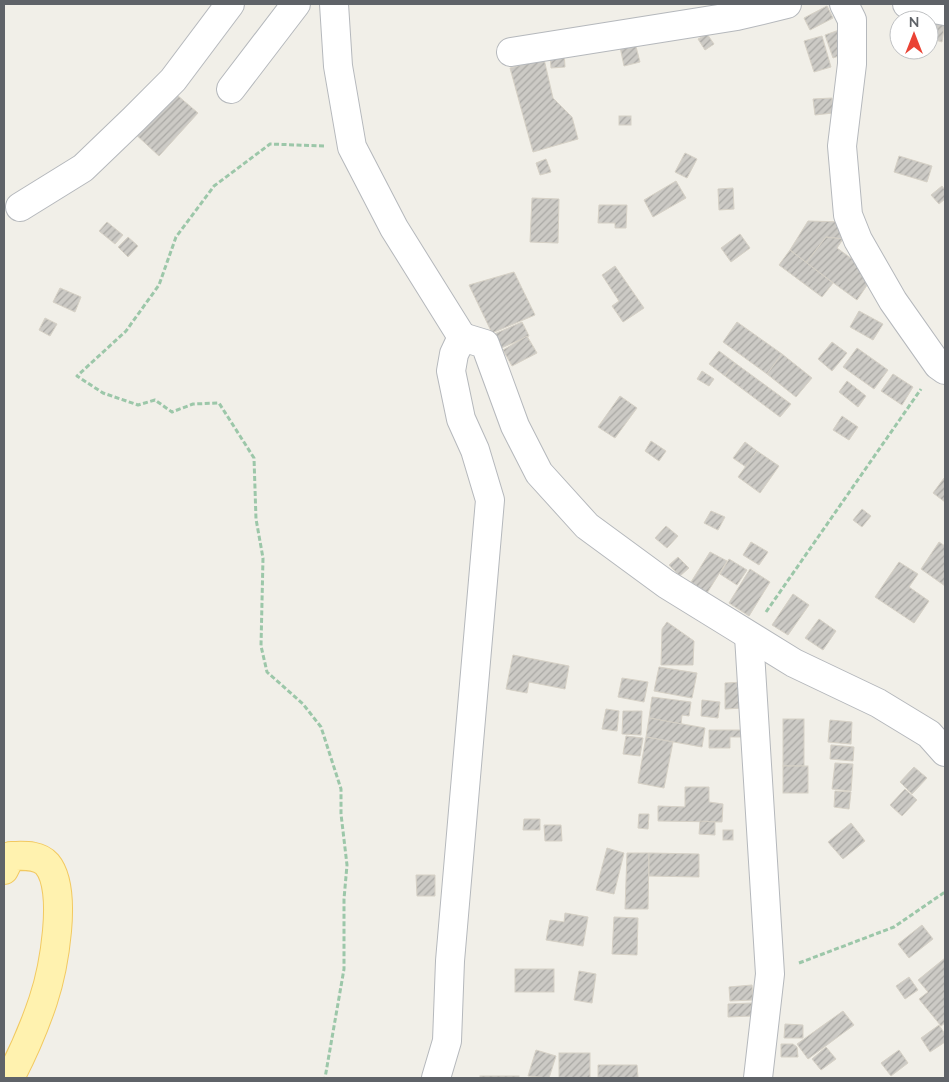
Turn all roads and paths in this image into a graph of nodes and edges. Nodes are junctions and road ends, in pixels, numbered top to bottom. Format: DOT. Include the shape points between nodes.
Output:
graph roads {
  1 [pos="230,4"];
  2 [pos="296,4"];
  3 [pos="334,4"];
  4 [pos="788,4"];
  5 [pos="844,4"];
  6 [pos="907,4"];
  7 [pos="945,11"];
  8 [pos="511,52"];
  9 [pos="231,89"];
  10 [pos="352,147"];
  11 [pos="20,208"];
  12 [pos="462,337"];
  13 [pos="942,367"];
  14 [pos="750,636"];
  15 [pos="945,752"];
  16 [pos="4,870"];
  17 [pos="945,892"];
  18 [pos="770,974"];
  19 [pos="10,1078"];
  20 [pos="325,1078"];
  21 [pos="436,1078"];
  22 [pos="758,1078"];
  1 -- 11 [label="street" via="173,80 134,119 83,168"];
  2 -- 9 [label="street"];
  3 -- 10 [label="street" via="338,66"];
  4 -- 8 [label="street" via="737,16"];
  5 -- 13 [label="street" via="852,20 852,64 842,146 848,215 858,240 893,301"];
  6 -- 7 [label="street"];
  10 -- 12 [label="street" via="394,228"];
  10 -- 20 [label="path" via="270,144 214,186 176,237 159,285 126,331 78,376 104,394 138,405 155,400 172,412 193,404 219,402 254,458 256,519 263,558 261,646 267,672 303,704 321,727 341,788 347,865 344,970"];
  12 -- 14 [label="street" via="485,344 515,426 538,473 587,526 666,584"];
  12 -- 21 [label="street" via="451,371 461,419 475,450 490,500 450,961 447,1041"];
  13 -- 14 [label="path"];
  14 -- 15 [label="street" via="794,663 878,703 929,734"];
  14 -- 18 [label="street"];
  16 -- 19 [label="main road" via="11,856 32,856 46,864 57,884 55,943 44,1000"];
  17 -- 18 [label="path" via="894,927"];
  18 -- 22 [label="street"];
}
